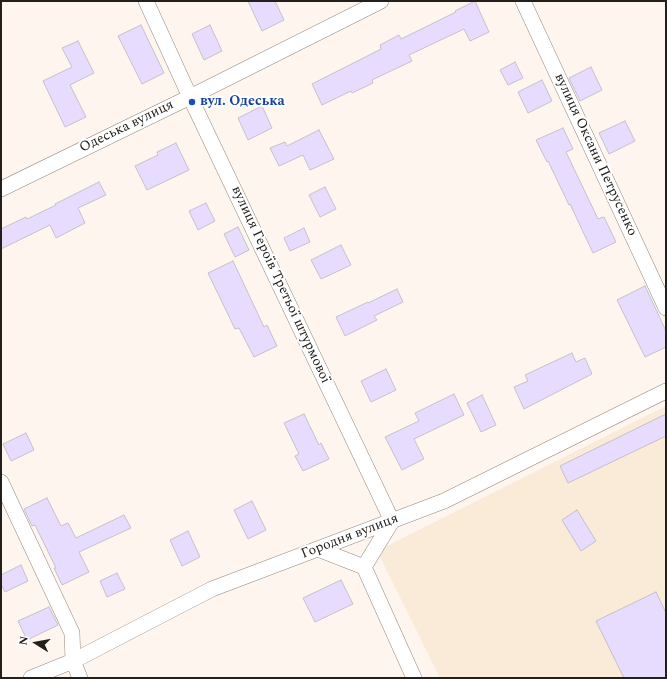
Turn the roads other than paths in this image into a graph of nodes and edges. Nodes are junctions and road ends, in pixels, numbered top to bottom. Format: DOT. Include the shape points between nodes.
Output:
graph roads {
  1 [pos="146,1"];
  2 [pos="381,1"];
  3 [pos="523,1"];
  4 [pos="190,96"];
  5 [pos="1,189"];
  6 [pos="666,308"];
  7 [pos="666,391"];
  8 [pos="1,482"];
  9 [pos="392,521"];
  10 [pos="318,549"];
  11 [pos="364,566"];
  12 [pos="73,661"];
  13 [pos="31,678"];
  14 [pos="80,678"];
  15 [pos="414,678"];
  1 -- 4 [label="street, вулиця Героїв Третьої штурмової"];
  2 -- 4 [label="street, Одеська вулиця"];
  3 -- 6 [label="street, вулиця Оксани Петрусенко"];
  4 -- 5 [label="street, Одеська вулиця"];
  4 -- 9 [label="street, вулиця Героїв Третьої штурмової"];
  7 -- 9 [label="street, Городня вулиця" via="444,501"];
  8 -- 12 [label="street" via="72,633"];
  9 -- 10 [label="street, Городня вулиця"];
  9 -- 11 [label="street"];
  10 -- 11 [label="street"];
  10 -- 12 [label="street, Городня вулиця" via="212,590"];
  11 -- 15 [label="street"];
  12 -- 13 [label="street, Городня вулиця"];
  12 -- 14 [label="street"];
}
